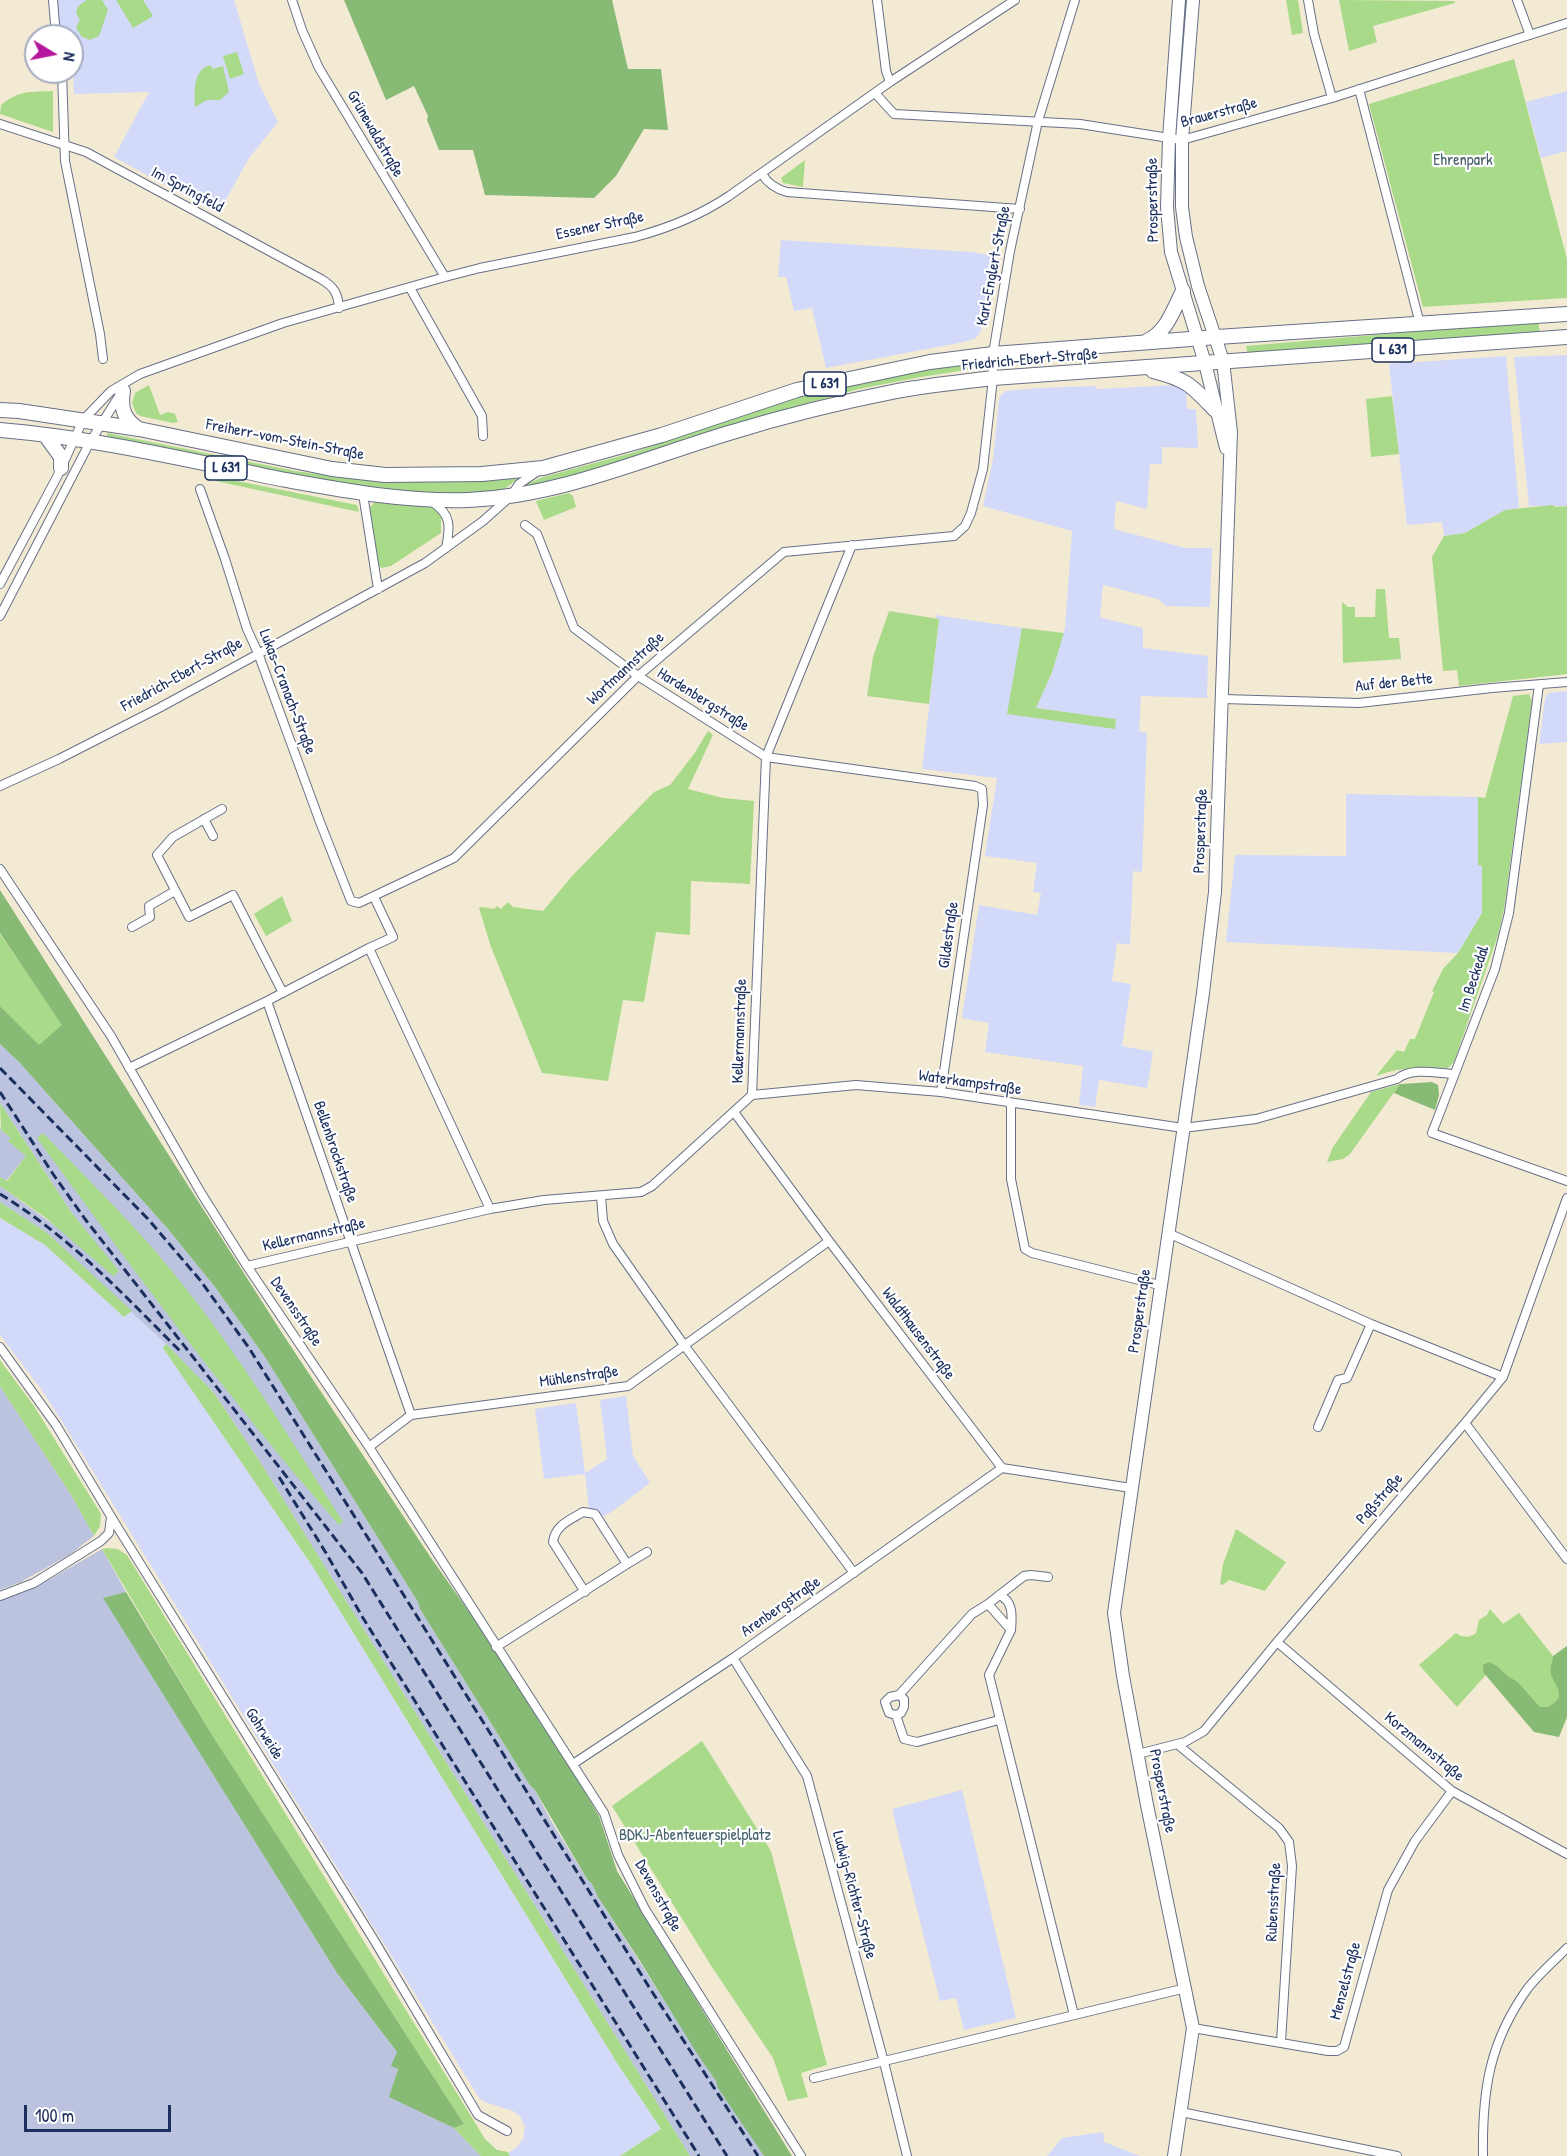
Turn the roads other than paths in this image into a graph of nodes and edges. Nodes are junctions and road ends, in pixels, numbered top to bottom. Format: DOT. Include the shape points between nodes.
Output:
graph roads {
  1 [pos="53,0"];
  2 [pos="292,0"];
  3 [pos="877,0"];
  4 [pos="1015,0"];
  5 [pos="1075,0"];
  6 [pos="1179,0"];
  7 [pos="1193,0"];
  8 [pos="1308,0"];
  9 [pos="1517,0"];
  10 [pos="1567,23"];
  11 [pos="55,24"];
  12 [pos="1530,34"];
  13 [pos="890,82"];
  14 [pos="62,84"];
  15 [pos="1359,89"];
  16 [pos="876,93"];
  17 [pos="1332,98"];
  18 [pos="1038,121"];
  19 [pos="0,124"];
  20 [pos="1169,139"];
  21 [pos="1182,140"];
  22 [pos="64,145"];
  23 [pos="762,174"];
  24 [pos="1020,209"];
  25 [pos="445,278"];
  26 [pos="410,288"];
  27 [pos="1183,291"];
  28 [pos="339,308"];
  29 [pos="1567,314"];
  30 [pos="1420,324"];
  31 [pos="1217,337"];
  32 [pos="1567,337"];
  33 [pos="1198,339"];
  34 [pos="1142,343"];
  35 [pos="993,354"];
  36 [pos="103,359"];
  37 [pos="1223,362"];
  38 [pos="1205,363"];
  39 [pos="1139,367"];
  40 [pos="140,374"];
  41 [pos="993,378"];
  42 [pos="123,391"];
  43 [pos="0,410"];
  44 [pos="1215,411"];
  45 [pos="83,420"];
  46 [pos="100,423"];
  47 [pos="139,429"];
  48 [pos="0,430"];
  49 [pos="45,435"];
  50 [pos="483,436"];
  51 [pos="73,441"];
  52 [pos="90,442"];
  53 [pos="1230,464"];
  54 [pos="61,468"];
  55 [pos="543,468"];
  56 [pos="482,474"];
  57 [pos="200,489"];
  58 [pos="363,494"];
  59 [pos="511,496"];
  60 [pos="430,500"];
  61 [pos="525,525"];
  62 [pos="954,536"];
  63 [pos="852,545"];
  64 [pos="446,548"];
  65 [pos="0,584"];
  66 [pos="378,589"];
  67 [pos="0,616"];
  68 [pos="258,652"];
  69 [pos="638,676"];
  70 [pos="1567,682"];
  71 [pos="1539,685"];
  72 [pos="1223,699"];
  73 [pos="766,757"];
  74 [pos="0,786"];
  75 [pos="222,809"];
  76 [pos="204,819"];
  77 [pos="213,836"];
  78 [pos="0,869"];
  79 [pos="175,891"];
  80 [pos="374,897"];
  81 [pos="353,903"];
  82 [pos="132,927"];
  83 [pos="369,948"];
  84 [pos="283,993"];
  85 [pos="267,1001"];
  86 [pos="129,1068"];
  87 [pos="1454,1074"];
  88 [pos="941,1092"];
  89 [pos="752,1095"];
  90 [pos="1011,1104"];
  91 [pos="734,1112"];
  92 [pos="1183,1128"];
  93 [pos="1567,1181"];
  94 [pos="601,1196"];
  95 [pos="1567,1198"];
  96 [pos="490,1209"];
  97 [pos="1168,1233"];
  98 [pos="829,1241"];
  99 [pos="350,1242"];
  100 [pos="247,1266"];
  101 [pos="1160,1285"];
  102 [pos="1371,1324"];
  103 [pos="684,1345"];
  104 [pos="0,1347"];
  105 [pos="1503,1377"];
  106 [pos="411,1415"];
  107 [pos="1465,1423"];
  108 [pos="1318,1427"];
  109 [pos="369,1447"];
  110 [pos="1002,1468"];
  111 [pos="1131,1488"];
  112 [pos="111,1517"];
  113 [pos="646,1552"];
  114 [pos="1567,1559"];
  115 [pos="627,1564"];
  116 [pos="855,1573"];
  117 [pos="1048,1577"];
  118 [pos="585,1592"];
  119 [pos="999,1595"];
  120 [pos="0,1596"];
  121 [pos="988,1604"];
  122 [pos="1011,1630"];
  123 [pos="1277,1642"];
  124 [pos="496,1647"];
  125 [pos="733,1658"];
  126 [pos="899,1695"];
  127 [pos="896,1715"];
  128 [pos="999,1720"];
  129 [pos="1177,1744"];
  130 [pos="1138,1754"];
  131 [pos="573,1764"];
  132 [pos="1452,1791"];
  133 [pos="1567,1854"];
  134 [pos="1567,1948"];
  135 [pos="1186,1988"];
  136 [pos="1074,2014"];
  137 [pos="1193,2028"];
  138 [pos="1281,2042"];
  139 [pos="884,2062"];
  140 [pos="814,2078"];
  141 [pos="1181,2112"];
  142 [pos="507,2131"];
  143 [pos="801,2156"];
  144 [pos="907,2156"];
  145 [pos="1174,2156"];
  146 [pos="1397,2156"];
  147 [pos="1483,2156"];
  1 -- 11 [label="street"];
  2 -- 25 [label="street, Grünewaldstraße" via="319,68"];
  3 -- 13 [label="street"];
  4 -- 13 [label="street, Essener Straße"];
  5 -- 18 [label="street, Karl-Englert-Straße"];
  6 -- 20 [label="main road, Prosperstraße"];
  7 -- 21 [label="main road, Prosperstraße"];
  8 -- 17 [label="street"];
  9 -- 12 [label="street"];
  10 -- 12 [label="street, Brauerstraße"];
  12 -- 15 [label="street, Brauerstraße"];
  13 -- 16 [label="street, Essener Straße"];
  14 -- 22 [label="street"];
  15 -- 17 [label="street, Brauerstraße"];
  15 -- 30 [label="street"];
  16 -- 18 [label="street, Brauerstraße" via="894,114"];
  16 -- 23 [label="street, Essener Straße"];
  17 -- 21 [label="street, Brauerstraße"];
  18 -- 20 [label="street, Brauerstraße"];
  18 -- 24 [label="street, Karl-Englert-Straße"];
  19 -- 22 [label="street, Im Springfeld"];
  20 -- 21 [label="street, Brauerstraße"];
  20 -- 27 [label="main road, Prosperstraße" via="1167,207 1171,252"];
  21 -- 31 [label="main road, Prosperstraße" via="1186,237 1198,286"];
  22 -- 28 [label="street, Im Springfeld" via="86,152 332,285"];
  22 -- 36 [label="street"];
  23 -- 24 [label="street" via="777,189 787,192"];
  23 -- 25 [label="street, Essener Straße" via="707,210 660,231"];
  24 -- 35 [label="street, Karl-Englert-Straße"];
  25 -- 26 [label="street, Essener Straße"];
  26 -- 28 [label="street, Essener Straße"];
  26 -- 50 [label="street" via="482,416"];
  27 -- 33 [label="main road, Prosperstraße"];
  27 -- 34 [label="main road" via="1166,326 1156,337"];
  28 -- 40 [label="street, Essener Straße" via="283,323"];
  29 -- 30 [label="main road, Friedrich-Ebert-Straße / L 631"];
  30 -- 31 [label="main road, Friedrich-Ebert-Straße / L 631"];
  31 -- 33 [label="main road, Friedrich-Ebert-Straße / L 631"];
  31 -- 37 [label="main road, Prosperstraße"];
  32 -- 37 [label="main road, Friedrich-Ebert-Straße / L 631"];
  33 -- 34 [label="main road, Friedrich-Ebert-Straße / L 631"];
  33 -- 38 [label="main road, Prosperstraße"];
  34 -- 35 [label="main road, Friedrich-Ebert-Straße / L 631"];
  35 -- 41 [label="street, Karl-Englert-Straße"];
  35 -- 55 [label="main road, Friedrich-Ebert-Straße / L 631" via="930,362 796,390 662,435"];
  37 -- 38 [label="main road, Friedrich-Ebert-Straße / L 631"];
  37 -- 53 [label="main road, Prosperstraße" via="1231,432"];
  38 -- 39 [label="main road, Friedrich-Ebert-Straße / L 631"];
  38 -- 44 [label="main road, Prosperstraße"];
  39 -- 41 [label="main road, Friedrich-Ebert-Straße / L 631"];
  39 -- 44 [label="main road" via="1190,383"];
  40 -- 42 [label="street, Essener Straße"];
  40 -- 45 [label="street, Essener Straße" via="111,391"];
  41 -- 59 [label="main road, Friedrich-Ebert-Straße / L 631" via="900,390 834,404 729,433 596,477"];
  41 -- 62 [label="street, Karl-Englert-Straße" via="983,469 971,513"];
  42 -- 46 [label="street, Essener Straße"];
  42 -- 47 [label="main road" via="124,413"];
  43 -- 45 [label="main road, L 631"];
  44 -- 53 [label="main road, Prosperstraße"];
  45 -- 46 [label="main road, Freiherr-vom-Stein-Straße / L 631"];
  45 -- 51 [label="street, Essener Straße"];
  46 -- 47 [label="main road, Freiherr-vom-Stein-Straße / L 631"];
  46 -- 52 [label="street, Essener Straße"];
  47 -- 56 [label="main road, Freiherr-vom-Stein-Straße / L 631" via="332,469 385,475"];
  48 -- 49 [label="main road, L 631"];
  49 -- 51 [label="main road, L 631"];
  49 -- 54 [label="main road" via="61,457"];
  51 -- 52 [label="main road, L 631"];
  51 -- 54 [label="street, Essener Straße"];
  52 -- 58 [label="main road, L 631"];
  52 -- 67 [label="street, Essener Straße"];
  53 -- 72 [label="main road, Prosperstraße"];
  54 -- 65 [label="street, Essener Straße"];
  55 -- 56 [label="main road, Friedrich-Ebert-Straße / L 631"];
  55 -- 59 [label="street, Friedrich-Ebert-Straße" via="519,484"];
  57 -- 68 [label="street, Lukas-Cranach-Straße"];
  58 -- 60 [label="main road, L 631"];
  58 -- 66 [label="street"];
  59 -- 60 [label="main road, L 631"];
  59 -- 64 [label="street, Friedrich-Ebert-Straße"];
  60 -- 64 [label="street" via="442,508 448,521"];
  61 -- 69 [label="street, Hardenbergstraße" via="537,534 574,628"];
  62 -- 63 [label="street, Wortmannstraße"];
  63 -- 69 [label="street, Wortmannstraße" via="784,552"];
  63 -- 73 [label="street, Kellermannstraße"];
  64 -- 66 [label="street, Friedrich-Ebert-Straße"];
  66 -- 68 [label="street, Friedrich-Ebert-Straße"];
  68 -- 74 [label="street, Friedrich-Ebert-Straße" via="159,708"];
  68 -- 81 [label="street, Lukas-Cranach-Straße"];
  69 -- 73 [label="street, Hardenbergstraße"];
  69 -- 80 [label="street, Wortmannstraße" via="454,858"];
  70 -- 71 [label="street, Auf der Bette"];
  71 -- 72 [label="street, Auf der Bette" via="1359,703"];
  71 -- 87 [label="street, Im Beckedal" via="1509,913 1495,969"];
  72 -- 92 [label="main road, Prosperstraße" via="1215,892"];
  73 -- 88 [label="street, Gildestraße" via="982,789"];
  73 -- 89 [label="street, Kellermannstraße"];
  75 -- 76 [label="street"];
  76 -- 77 [label="street"];
  76 -- 79 [label="street" via="172,837 157,855"];
  78 -- 86 [label="street, Devensstraße"];
  79 -- 82 [label="street" via="148,906 150,917"];
  79 -- 84 [label="street" via="189,917 233,895"];
  80 -- 81 [label="street, Wortmannstraße"];
  80 -- 83 [label="street" via="393,937"];
  83 -- 84 [label="street"];
  83 -- 96 [label="street"];
  84 -- 85 [label="street"];
  85 -- 86 [label="street"];
  85 -- 99 [label="street, Bellenbrockstraße"];
  86 -- 100 [label="street, Devensstraße"];
  87 -- 92 [label="street, Waterkampstraße" via="1403,1074 1397,1079 1256,1119"];
  87 -- 93 [label="street, Im Beckedal" via="1432,1133"];
  88 -- 89 [label="street, Waterkampstraße" via="856,1085"];
  88 -- 90 [label="street, Waterkampstraße"];
  89 -- 91 [label="street, Kellermannstraße"];
  90 -- 92 [label="street, Waterkampstraße"];
  90 -- 101 [label="street" via="1011,1179 1025,1249"];
  91 -- 94 [label="street, Kellermannstraße" via="647,1190"];
  91 -- 98 [label="street, Waldthausenstraße"];
  92 -- 97 [label="main road, Prosperstraße"];
  94 -- 96 [label="street, Kellermannstraße"];
  94 -- 103 [label="street" via="603,1221 613,1244"];
  95 -- 105 [label="street, Paßstraße"];
  96 -- 99 [label="street, Kellermannstraße"];
  97 -- 101 [label="main road, Prosperstraße"];
  97 -- 102 [label="street"];
  98 -- 103 [label="street, Mühlenstraße"];
  98 -- 110 [label="street, Waldthausenstraße"];
  99 -- 100 [label="street, Kellermannstraße"];
  99 -- 106 [label="street, Bellenbrockstraße"];
  100 -- 109 [label="street, Devensstraße"];
  101 -- 111 [label="main road, Prosperstraße"];
  102 -- 105 [label="street"];
  102 -- 108 [label="street" via="1347,1378 1338,1380"];
  103 -- 106 [label="street, Mühlenstraße" via="628,1386"];
  103 -- 116 [label="street"];
  104 -- 112 [label="street, Gohrweide" via="56,1425"];
  105 -- 107 [label="street, Paßstraße"];
  106 -- 109 [label="street, Mühlenstraße"];
  107 -- 114 [label="street"];
  107 -- 123 [label="street, Paßstraße"];
  109 -- 124 [label="street, Devensstraße"];
  110 -- 111 [label="street"];
  110 -- 116 [label="street, Arenbergstraße"];
  111 -- 130 [label="main road, Prosperstraße" via="1114,1613"];
  112 -- 120 [label="street" via="109,1533 101,1541 34,1583"];
  112 -- 142 [label="street, Gohrweide" via="478,2115"];
  113 -- 115 [label="street"];
  115 -- 118 [label="street"];
  115 -- 118 [label="street" via="595,1514 583,1512 560,1526 553,1542"];
  116 -- 125 [label="street, Arenbergstraße"];
  117 -- 119 [label="street" via="1024,1576"];
  118 -- 124 [label="street"];
  119 -- 121 [label="street"];
  119 -- 122 [label="street" via="1010,1605"];
  121 -- 122 [label="street"];
  121 -- 126 [label="street" via="972,1614"];
  122 -- 128 [label="street" via="989,1674"];
  123 -- 129 [label="street, Paßstraße" via="1204,1731"];
  123 -- 132 [label="street, Korzmannstraße"];
  124 -- 131 [label="street, Devensstraße"];
  125 -- 131 [label="street, Arenbergstraße"];
  125 -- 139 [label="street, Ludwig-Richter-Straße" via="807,1776"];
  126 -- 127 [label="street" via="904,1699 904,1707"];
  126 -- 127 [label="street" via="885,1702 889,1713"];
  127 -- 128 [label="street" via="904,1739 911,1742"];
  128 -- 136 [label="street"];
  129 -- 130 [label="street, Paßstraße"];
  129 -- 138 [label="street, Rubensstraße" via="1279,1828 1289,1842 1292,1866"];
  130 -- 135 [label="main road, Prosperstraße"];
  131 -- 143 [label="street, Devensstraße" via="604,1813 618,1855 645,1909"];
  132 -- 133 [label="street, Korzmannstraße"];
  132 -- 138 [label="street, Menzelstraße" via="1415,1841 1388,1890 1344,2047 1328,2051"];
  134 -- 147 [label="street" via="1529,1986 1498,2039 1486,2083"];
  135 -- 136 [label="street"];
  135 -- 137 [label="main road, Prosperstraße"];
  136 -- 139 [label="street"];
  137 -- 138 [label="street, Menzelstraße"];
  137 -- 141 [label="main road, Prosperstraße"];
  139 -- 140 [label="street"];
  139 -- 144 [label="street, Ludwig-Richter-Straße"];
  141 -- 145 [label="main road, Prosperstraße"];
  141 -- 146 [label="street"];
}
